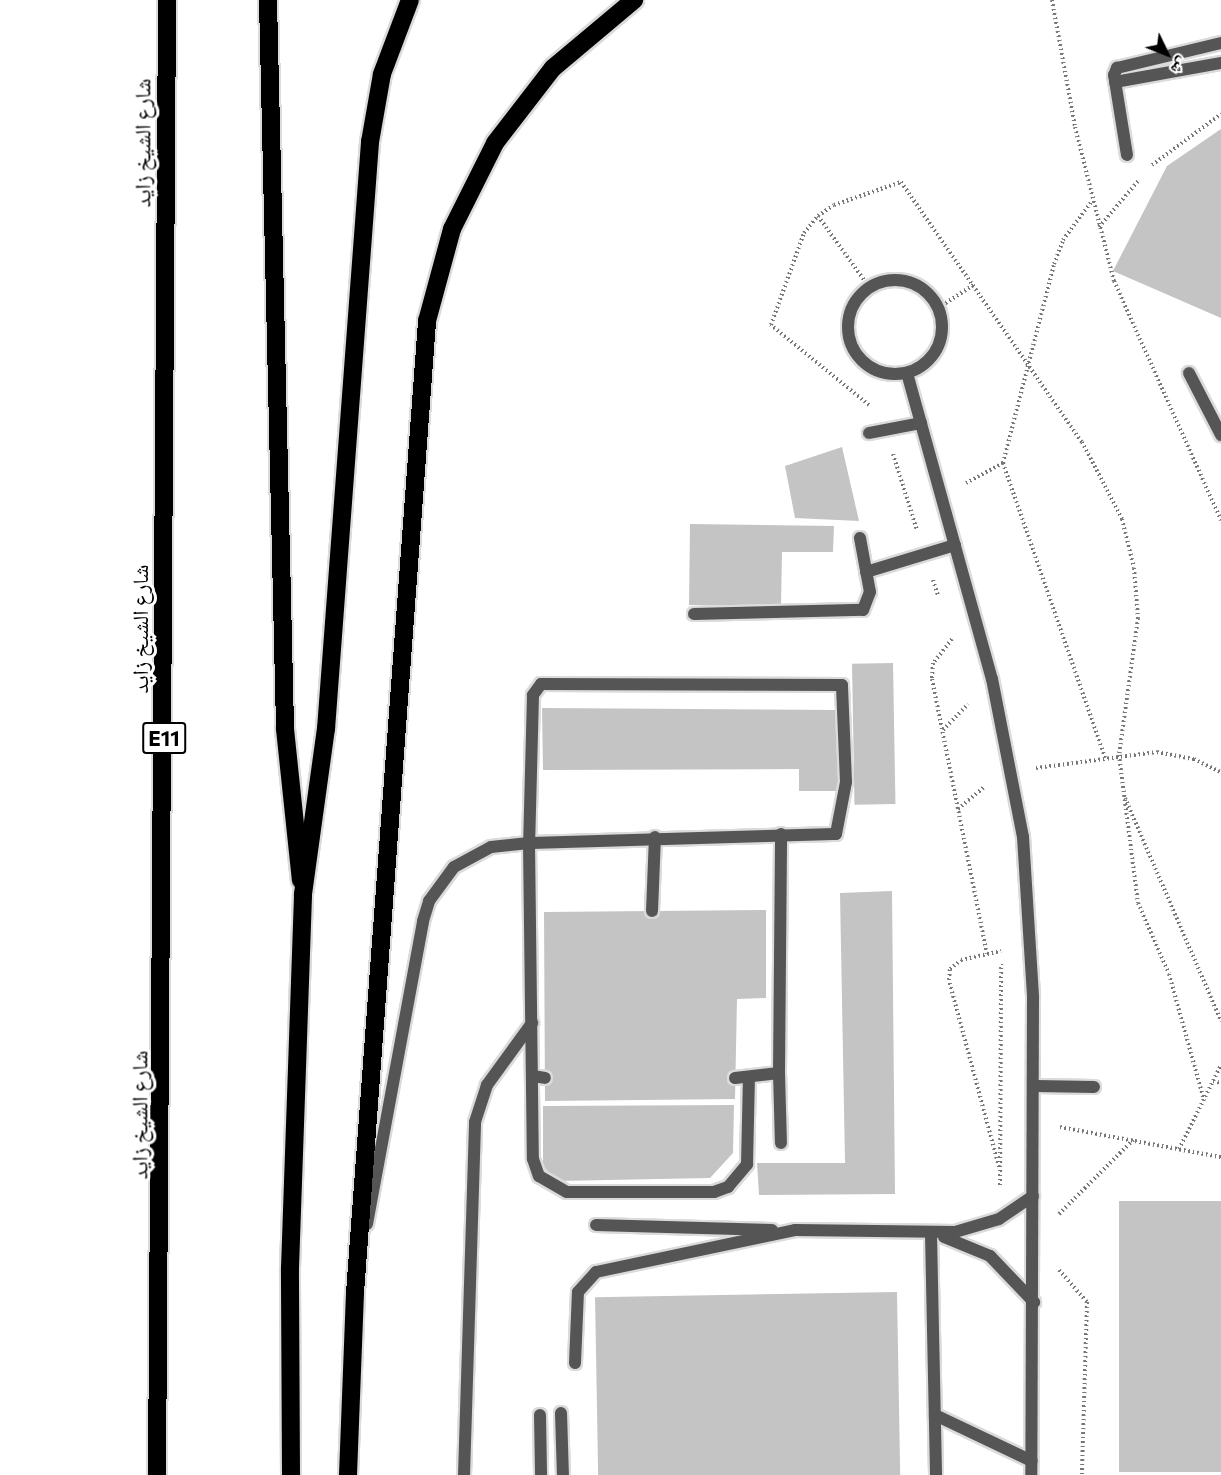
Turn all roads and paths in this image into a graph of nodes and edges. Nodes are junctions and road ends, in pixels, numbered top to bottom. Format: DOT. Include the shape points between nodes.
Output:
graph roads {
  1 [pos="167,0"];
  2 [pos="268,0"];
  3 [pos="410,0"];
  4 [pos="634,0"];
  5 [pos="1052,0"];
  6 [pos="1221,43"];
  7 [pos="1221,63"];
  8 [pos="1115,82"];
  9 [pos="1221,114"];
  10 [pos="1127,155"];
  11 [pos="1092,200"];
  12 [pos="818,216"];
  13 [pos="1099,228"];
  14 [pos="975,284"];
  15 [pos="869,287"];
  16 [pos="938,308"];
  17 [pos="907,373"];
  18 [pos="1189,373"];
  19 [pos="921,423"];
  20 [pos="869,433"];
  21 [pos="1221,435"];
  22 [pos="1003,463"];
  23 [pos="941,496"];
  24 [pos="1221,520"];
  25 [pos="860,538"];
  26 [pos="955,545"];
  27 [pos="866,572"];
  28 [pos="694,614"];
  29 [pos="952,639"];
  30 [pos="968,704"];
  31 [pos="942,730"];
  32 [pos="1105,758"];
  33 [pos="1012,772"];
  34 [pos="1221,772"];
  35 [pos="984,787"];
  36 [pos="1123,792"];
  37 [pos="958,809"];
  38 [pos="781,834"];
  39 [pos="655,837"];
  40 [pos="529,843"];
  41 [pos="303,894"];
  42 [pos="652,911"];
  43 [pos="1001,951"];
  44 [pos="987,954"];
  45 [pos="1221,1021"];
  46 [pos="532,1023"];
  47 [pos="1221,1065"];
  48 [pos="778,1073"];
  49 [pos="749,1077"];
  50 [pos="735,1078"];
  51 [pos="1213,1082"];
  52 [pos="1221,1083"];
  53 [pos="1033,1086"];
  54 [pos="1094,1087"];
  55 [pos="1033,1122"];
  56 [pos="1133,1140"];
  57 [pos="781,1143"];
  58 [pos="1179,1149"];
  59 [pos="1221,1157"];
  60 [pos="1000,1172"];
  61 [pos="1033,1196"];
  62 [pos="596,1225"];
  63 [pos="795,1230"];
  64 [pos="931,1234"];
  65 [pos="1033,1240"];
  66 [pos="355,1293"];
  67 [pos="1034,1302"];
  68 [pos="575,1363"];
  69 [pos="561,1413"];
  70 [pos="540,1415"];
  71 [pos="935,1415"];
  72 [pos="1033,1432"];
  73 [pos="1032,1461"];
  74 [pos="157,1475"];
  75 [pos="291,1475"];
  76 [pos="348,1475"];
  77 [pos="464,1475"];
  78 [pos="541,1475"];
  79 [pos="563,1475"];
  80 [pos="936,1475"];
  81 [pos="1031,1475"];
  82 [pos="1039,1475"];
  83 [pos="1082,1475"];
  1 -- 74 [label="highway, شارع الشيخ زايد / E11"];
  2 -- 41 [label="highway" via="285,729"];
  3 -- 41 [label="highway" via="382,74 370,142 326,729"];
  4 -- 66 [label="highway" via="588,35 522,104 471,185 437,274 421,369"];
  5 -- 11 [label="path"];
  6 -- 8 [label="lane" via="1123,63"];
  7 -- 8 [label="lane"];
  8 -- 10 [label="lane"];
  9 -- 13 [label="path" via="1153,164"];
  11 -- 13 [label="path"];
  11 -- 22 [label="path" via="1063,240 1054,264"];
  12 -- 15 [label="path"];
  13 -- 24 [label="path" via="1132,332"];
  14 -- 16 [label="path"];
  15 -- 16 [label="lane" via="901,280 916,284"];
  15 -- 17 [label="lane" via="850,313 851,346 873,370"];
  16 -- 17 [label="lane" via="940,341 920,367"];
  17 -- 19 [label="lane"];
  18 -- 21 [label="lane"];
  19 -- 20 [label="lane"];
  19 -- 23 [label="lane"];
  22 -- 23 [label="path"];
  22 -- 32 [label="path"];
  23 -- 26 [label="lane"];
  25 -- 27 [label="lane"];
  26 -- 27 [label="lane"];
  26 -- 33 [label="lane"];
  27 -- 28 [label="lane" via="870,602 863,609"];
  29 -- 31 [label="path" via="933,663"];
  30 -- 31 [label="path"];
  31 -- 37 [label="path"];
  32 -- 33 [label="path"];
  32 -- 34 [label="path" via="1157,752 1194,759"];
  33 -- 53 [label="lane" via="1031,917"];
  35 -- 37 [label="path"];
  36 -- 45 [label="path"];
  37 -- 44 [label="path"];
  38 -- 39 [label="lane"];
  38 -- 40 [label="lane" via="836,834 846,782 845,694 836,682 541,684 533,695"];
  38 -- 48 [label="lane"];
  39 -- 40 [label="lane"];
  39 -- 42 [label="lane"];
  40 -- 46 [label="lane"];
  40 -- 66 [label="lane" via="472,855 440,882 429,901"];
  41 -- 75 [label="highway" via="290,1268"];
  43 -- 44 [label="path"];
  44 -- 60 [label="path" via="961,960 950,969 949,980"];
  46 -- 49 [label="lane" via="539,1077 535,1168 550,1187 567,1192 714,1192 728,1187 747,1164"];
  46 -- 77 [label="lane" via="492,1077 475,1122"];
  47 -- 51 [label="path"];
  48 -- 49 [label="lane"];
  48 -- 57 [label="lane"];
  49 -- 50 [label="lane"];
  51 -- 52 [label="path"];
  51 -- 58 [label="path"];
  53 -- 54 [label="lane"];
  53 -- 55 [label="lane"];
  55 -- 56 [label="path"];
  55 -- 61 [label="lane"];
  56 -- 58 [label="path"];
  56 -- 65 [label="path"];
  58 -- 59 [label="path"];
  61 -- 64 [label="lane" via="978,1227"];
  61 -- 65 [label="lane"];
  62 -- 63 [label="lane"];
  63 -- 64 [label="lane"];
  63 -- 68 [label="lane" via="596,1272 578,1292"];
  64 -- 67 [label="lane" via="990,1256"];
  64 -- 71 [label="lane"];
  65 -- 67 [label="lane"];
  65 -- 83 [label="path" via="1087,1302"];
  66 -- 76 [label="highway"];
  67 -- 72 [label="lane"];
  69 -- 79 [label="lane"];
  70 -- 78 [label="lane"];
  71 -- 73 [label="lane"];
  71 -- 80 [label="lane"];
  72 -- 73 [label="lane"];
  72 -- 82 [label="lane"];
  73 -- 81 [label="lane"];
}
